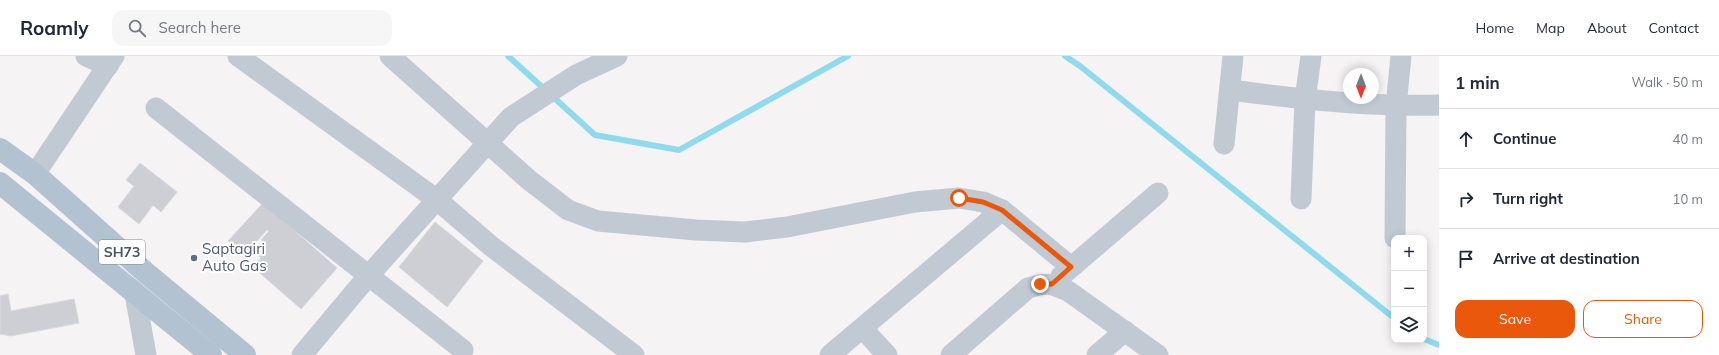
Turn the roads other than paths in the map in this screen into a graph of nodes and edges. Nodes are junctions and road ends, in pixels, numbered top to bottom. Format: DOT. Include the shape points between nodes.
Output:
graph roads {
  1 [pos="86,56"];
  2 [pos="238,56"];
  3 [pos="390,56"];
  4 [pos="617,56"];
  5 [pos="1233,56"];
  6 [pos="1311,56"];
  7 [pos="1401,56"];
  8 [pos="111,61"];
  9 [pos="1230,90"];
  10 [pos="1306,100"];
  11 [pos="1439,105"];
  12 [pos="1396,106"];
  13 [pos="156,108"];
  14 [pos="486,143"];
  15 [pos="1224,144"];
  16 [pos="0,149"];
  17 [pos="35,174"];
  18 [pos="0,183"];
  19 [pos="1158,193"];
  20 [pos="436,199"];
  21 [pos="1301,199"];
  22 [pos="1002,210"];
  23 [pos="1395,235"];
  24 [pos="1071,267"];
  25 [pos="368,275"];
  26 [pos="1052,284"];
  27 [pos="135,294"];
  28 [pos="863,329"];
  29 [pos="1125,331"];
  30 [pos="463,350"];
  31 [pos="146,355"];
  32 [pos="210,355"];
  33 [pos="245,355"];
  34 [pos="302,355"];
  35 [pos="634,355"];
  36 [pos="830,355"];
  37 [pos="887,355"];
  38 [pos="951,355"];
  39 [pos="1097,355"];
  40 [pos="1156,355"];
  1 -- 8 [label="street"];
  2 -- 20 [label="street"];
  3 -- 14 [label="street"];
  4 -- 14 [label="street" via="576,75 511,117"];
  5 -- 9 [label="street"];
  6 -- 10 [label="street"];
  7 -- 12 [label="street"];
  8 -- 17 [label="street"];
  9 -- 10 [label="street"];
  9 -- 15 [label="street"];
  10 -- 12 [label="street"];
  10 -- 21 [label="street"];
  11 -- 12 [label="street"];
  12 -- 23 [label="street"];
  13 -- 25 [label="street"];
  14 -- 20 [label="street"];
  14 -- 22 [label="street" via="568,210 598,221 745,232 787,227 915,202 959,198 983,202"];
  16 -- 17 [label="main road, SH73"];
  17 -- 33 [label="main road, SH73" via="146,273"];
  18 -- 27 [label="main road, SH73"];
  19 -- 24 [label="street"];
  20 -- 25 [label="street"];
  20 -- 35 [label="street" via="491,246"];
  22 -- 24 [label="street"];
  22 -- 28 [label="street"];
  24 -- 26 [label="street"];
  25 -- 30 [label="street"];
  25 -- 34 [label="street"];
  26 -- 29 [label="street" via="1068,291"];
  26 -- 38 [label="street" via="1028,288"];
  27 -- 31 [label="street"];
  27 -- 32 [label="main road, SH73"];
  28 -- 36 [label="street"];
  28 -- 37 [label="street"];
  29 -- 39 [label="street"];
  29 -- 40 [label="street"];
}
